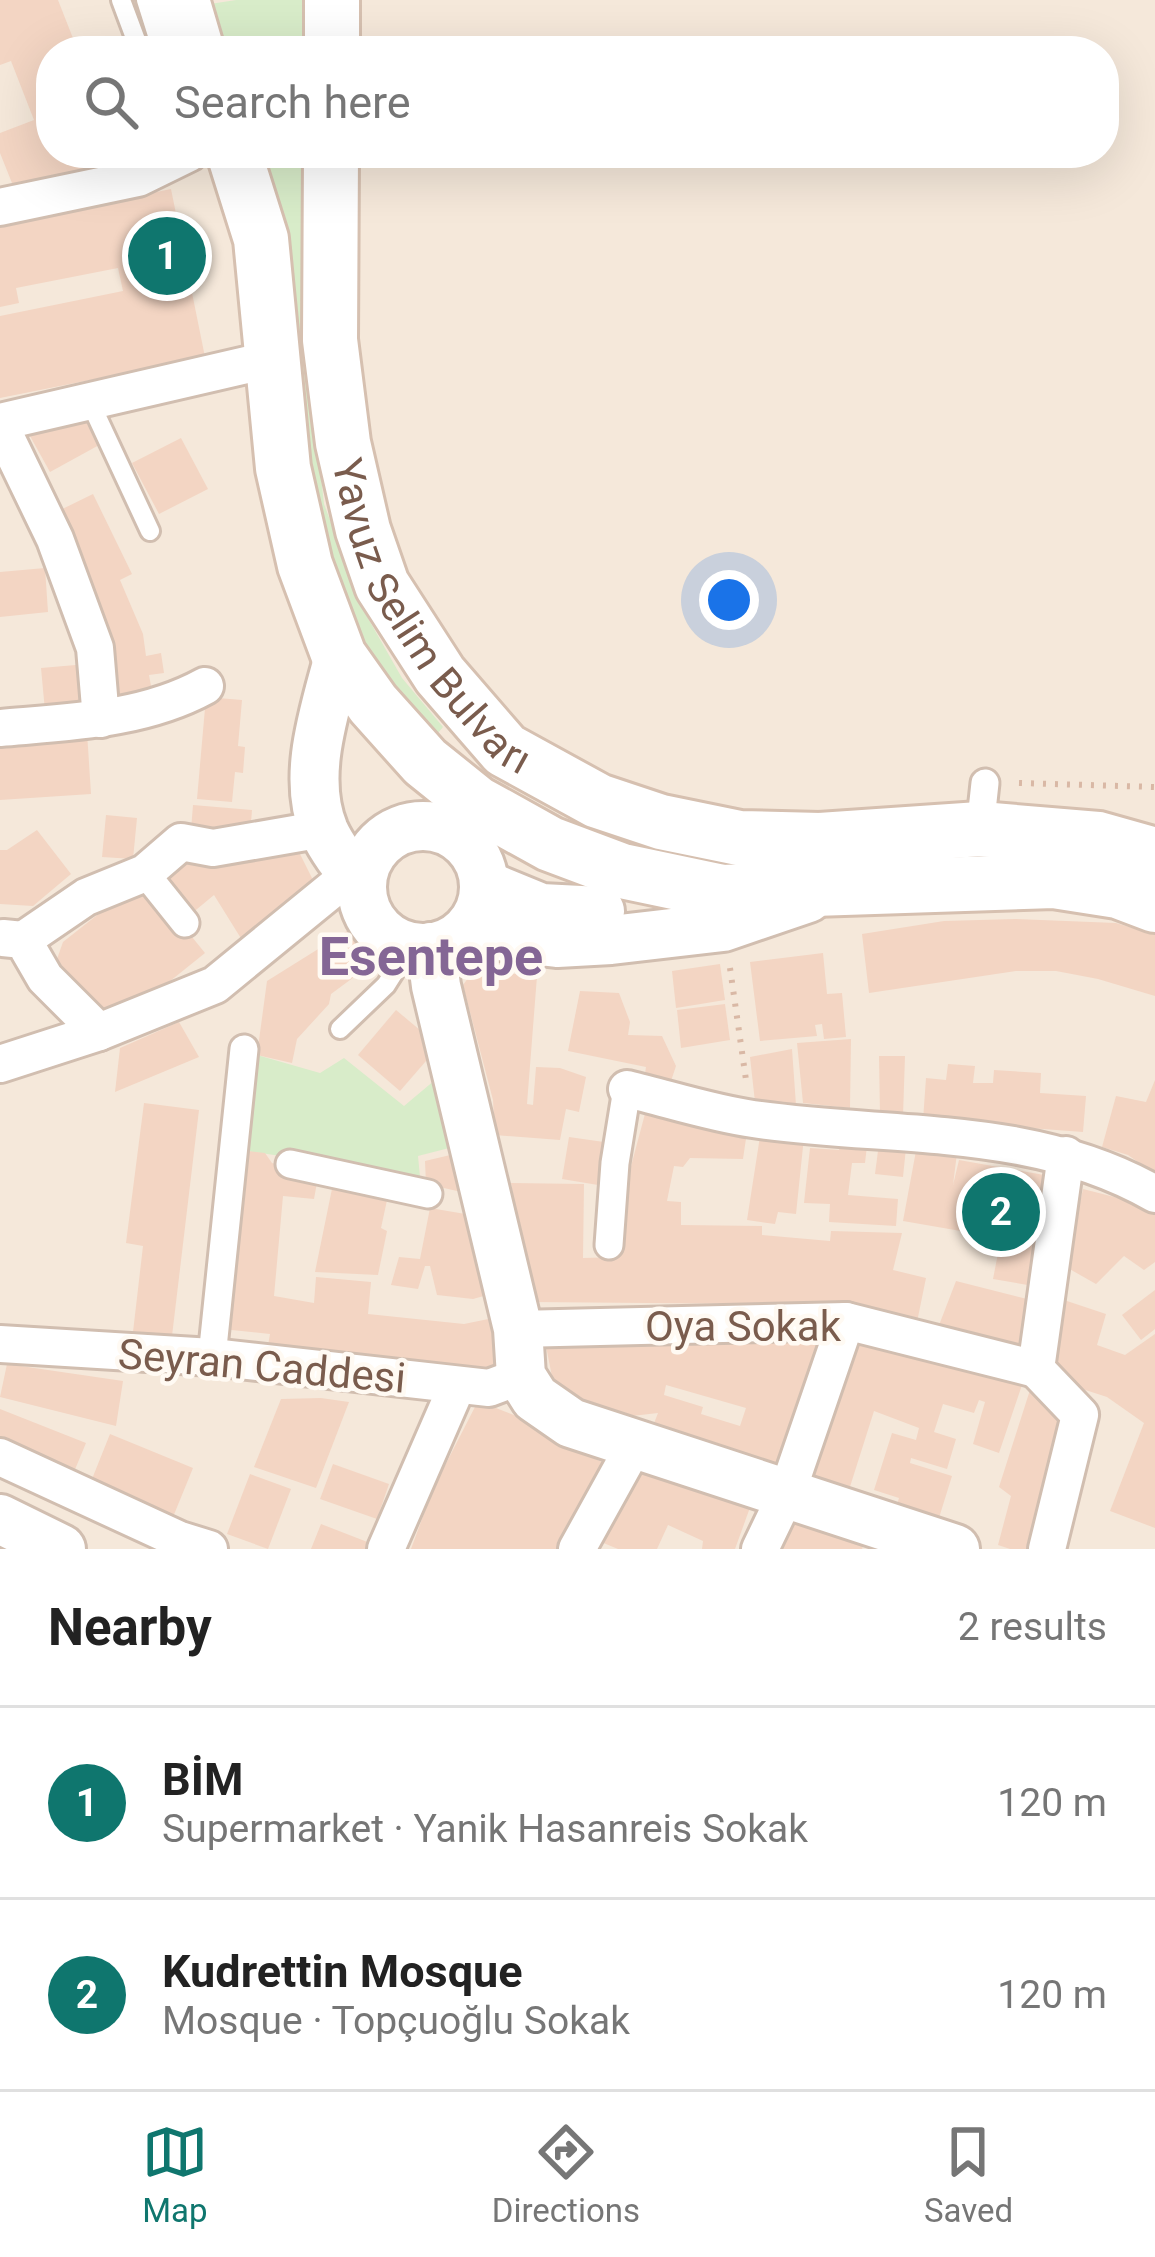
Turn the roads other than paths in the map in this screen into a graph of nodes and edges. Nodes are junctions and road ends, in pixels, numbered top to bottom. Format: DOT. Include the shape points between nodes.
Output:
graph roads {
  1 [pos="122,0"];
  2 [pos="146,0"];
  3 [pos="182,0"];
  4 [pos="332,0"];
  5 [pos="135,36"];
  6 [pos="157,36"];
  7 [pos="193,36"];
  8 [pos="332,36"];
  9 [pos="159,168"];
  10 [pos="239,168"];
  11 [pos="331,168"];
  12 [pos="0,207"];
  13 [pos="272,359"];
  14 [pos="90,401"];
  15 [pos="0,424"];
  16 [pos="150,531"];
  17 [pos="339,656"];
  18 [pos="205,686"];
  19 [pos="101,718"];
  20 [pos="0,728"];
  21 [pos="323,829"];
  22 [pos="1155,855"];
  23 [pos="826,865"];
  24 [pos="145,873"];
  25 [pos="357,879"];
  26 [pos="485,885"];
  27 [pos="690,885"];
  28 [pos="1155,905"];
  29 [pos="185,923"];
  30 [pos="11,939"];
  31 [pos="435,942"];
  32 [pos="340,1029"];
  33 [pos="99,1032"];
  34 [pos="244,1049"];
  35 [pos="0,1064"];
  36 [pos="627,1089"];
  37 [pos="1066,1155"];
  38 [pos="290,1164"];
  39 [pos="428,1194"];
  40 [pos="1155,1194"];
  41 [pos="609,1245"];
  42 [pos="846,1322"];
  43 [pos="0,1344"];
  44 [pos="519,1352"];
  45 [pos="212,1357"];
  46 [pos="1036,1369"];
  47 [pos="457,1386"];
  48 [pos="634,1446"];
  49 [pos="0,1456"];
  50 [pos="787,1493"];
  51 [pos="0,1519"];
  52 [pos="879,1538"];
  53 [pos="62,1549"];
  54 [pos="209,1549"];
  55 [pos="386,1549"];
  56 [pos="577,1549"];
  57 [pos="760,1549"];
  58 [pos="955,1549"];
  59 [pos="1047,1549"];
  1 -- 5 [label="lane"];
  2 -- 6 [label="lane"];
  3 -- 7 [label="main road"];
  4 -- 8 [label="main road"];
  9 -- 12 [label="street"];
  10 -- 13 [label="main road, Yavuz Selim Bulvarı" via="261,239"];
  11 -- 23 [label="main road, Yavuz Selim Bulvarı" via="330,340 343,443 382,585 440,675 505,750 598,801"];
  13 -- 14 [label="street"];
  13 -- 17 [label="main road, Yavuz Selim Bulvarı" via="283,468 305,565"];
  14 -- 15 [label="street"];
  14 -- 16 [label="lane"];
  15 -- 19 [label="street" via="95,648"];
  17 -- 21 [label="street" via="318,738"];
  17 -- 27 [label="main road, Yavuz Selim Bulvarı" via="425,762 476,803 550,844"];
  18 -- 19 [label="street"];
  19 -- 20 [label="street"];
  21 -- 24 [label="street" via="213,848 181,842"];
  21 -- 25 [label="street"];
  22 -- 23 [label="main road, Yavuz Selim Bulvarı" via="983,806"];
  23 -- 27 [label="main road, Yavuz Selim Bulvarı" via="722,892"];
  23 -- 28 [label="main road, Yavuz Selim Bulvarı" via="1054,881"];
  23 -- 31 [label="street, Yavuz Selim Bulvarı" via="724,927 557,943"];
  24 -- 29 [label="street"];
  24 -- 30 [label="street"];
  25 -- 26 [label="street" via="392,833 433,826 469,846"];
  25 -- 31 [label="street" via="364,906 391,939"];
  25 -- 33 [label="street" via="215,985"];
  26 -- 27 [label="street, Yavuz Selim Bulvarı" via="541,908 588,912 650,903"];
  26 -- 31 [label="street" via="482,904"];
  30 -- 33 [label="street"];
  31 -- 32 [label="lane"];
  31 -- 44 [label="street" via="436,986"];
  33 -- 35 [label="street"];
  34 -- 45 [label="street"];
  36 -- 37 [label="street" via="752,1119 965,1136"];
  36 -- 41 [label="street"];
  37 -- 40 [label="street"];
  37 -- 46 [label="street"];
  38 -- 39 [label="street"];
  42 -- 44 [label="street, Oya Sokak"];
  42 -- 46 [label="street, Oya Sokak"];
  42 -- 50 [label="street"];
  43 -- 45 [label="street, Seyran Caddesi"];
  44 -- 47 [label="street, Seyran Caddesi" via="489,1388"];
  44 -- 48 [label="street" via="535,1399 571,1423"];
  45 -- 47 [label="street, Seyran Caddesi"];
  46 -- 59 [label="street" via="1080,1415"];
  47 -- 55 [label="street"];
  48 -- 50 [label="street"];
  48 -- 56 [label="street"];
  49 -- 54 [label="street"];
  50 -- 52 [label="street"];
  50 -- 57 [label="street"];
  51 -- 53 [label="street"];
  52 -- 58 [label="street"];
}
